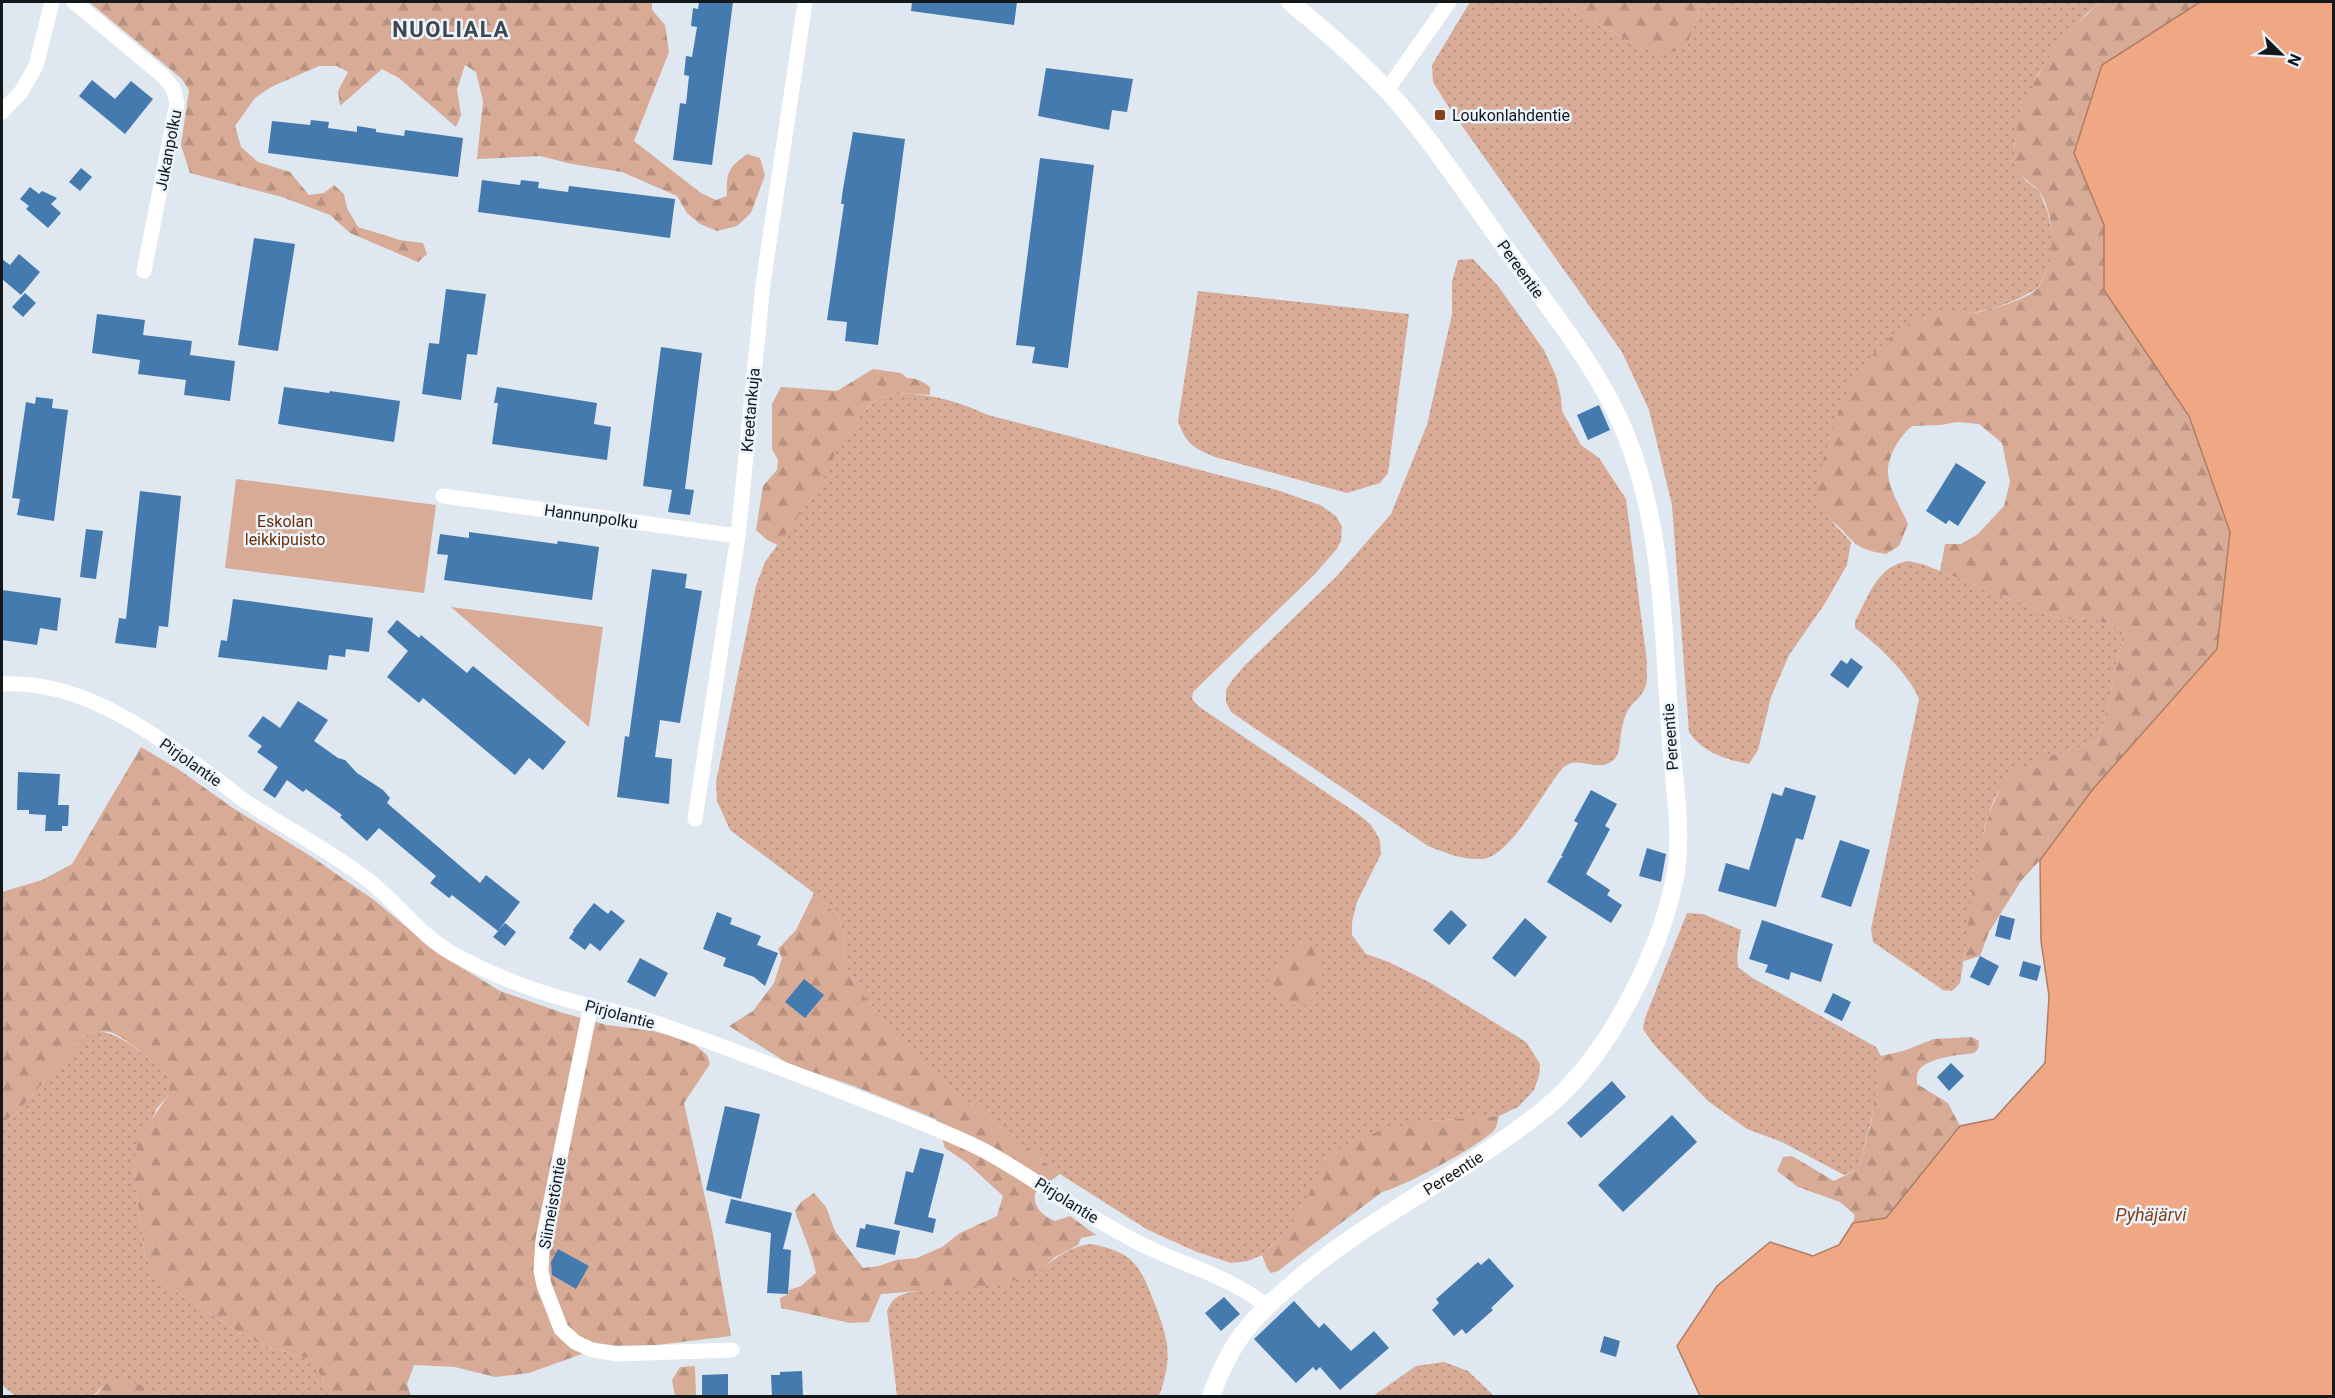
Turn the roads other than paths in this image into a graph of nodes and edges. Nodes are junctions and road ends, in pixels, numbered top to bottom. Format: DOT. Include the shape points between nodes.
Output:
graph roads {
  1 [pos="52,2"];
  2 [pos="74,2"];
  3 [pos="805,2"];
  4 [pos="1290,2"];
  5 [pos="1449,2"];
  6 [pos="1387,90"];
  7 [pos="2,112"];
  8 [pos="144,271"];
  9 [pos="443,496"];
  10 [pos="738,536"];
  11 [pos="2,684"];
  12 [pos="695,819"];
  13 [pos="591,1005"];
  14 [pos="1267,1306"];
  15 [pos="732,1350"];
  16 [pos="1211,1396"];
  1 -- 7 [label="street" via="36,66 21,92"];
  2 -- 8 [label="street, Jukanpolku" via="163,76 173,88 177,103"];
  3 -- 10 [label="street, Kreetankuja" via="762,284"];
  4 -- 6 [label="street, Pereentie" via="1358,59"];
  5 -- 6 [label="street"];
  6 -- 14 [label="street, Pereentie" via="1439,155 1572,340 1625,433 1644,490 1654,544 1665,645 1676,867 1664,916 1634,988 1594,1057 1566,1090 1469,1164 1352,1236"];
  9 -- 10 [label="street, Hannunpolku"];
  10 -- 12 [label="street, Kreetankuja"];
  11 -- 13 [label="street, Pirjolantie" via="58,689 110,709 245,801 335,856 378,888 442,948 515,982"];
  13 -- 14 [label="street, Pirjolantie" via="720,1045 957,1137 1137,1242 1220,1276"];
  13 -- 15 [label="street, Siimeistöntie" via="543,1240 541,1270 549,1300 567,1336 592,1350 618,1354"];
  14 -- 16 [label="street, Pereentie" via="1228,1357"];
}
